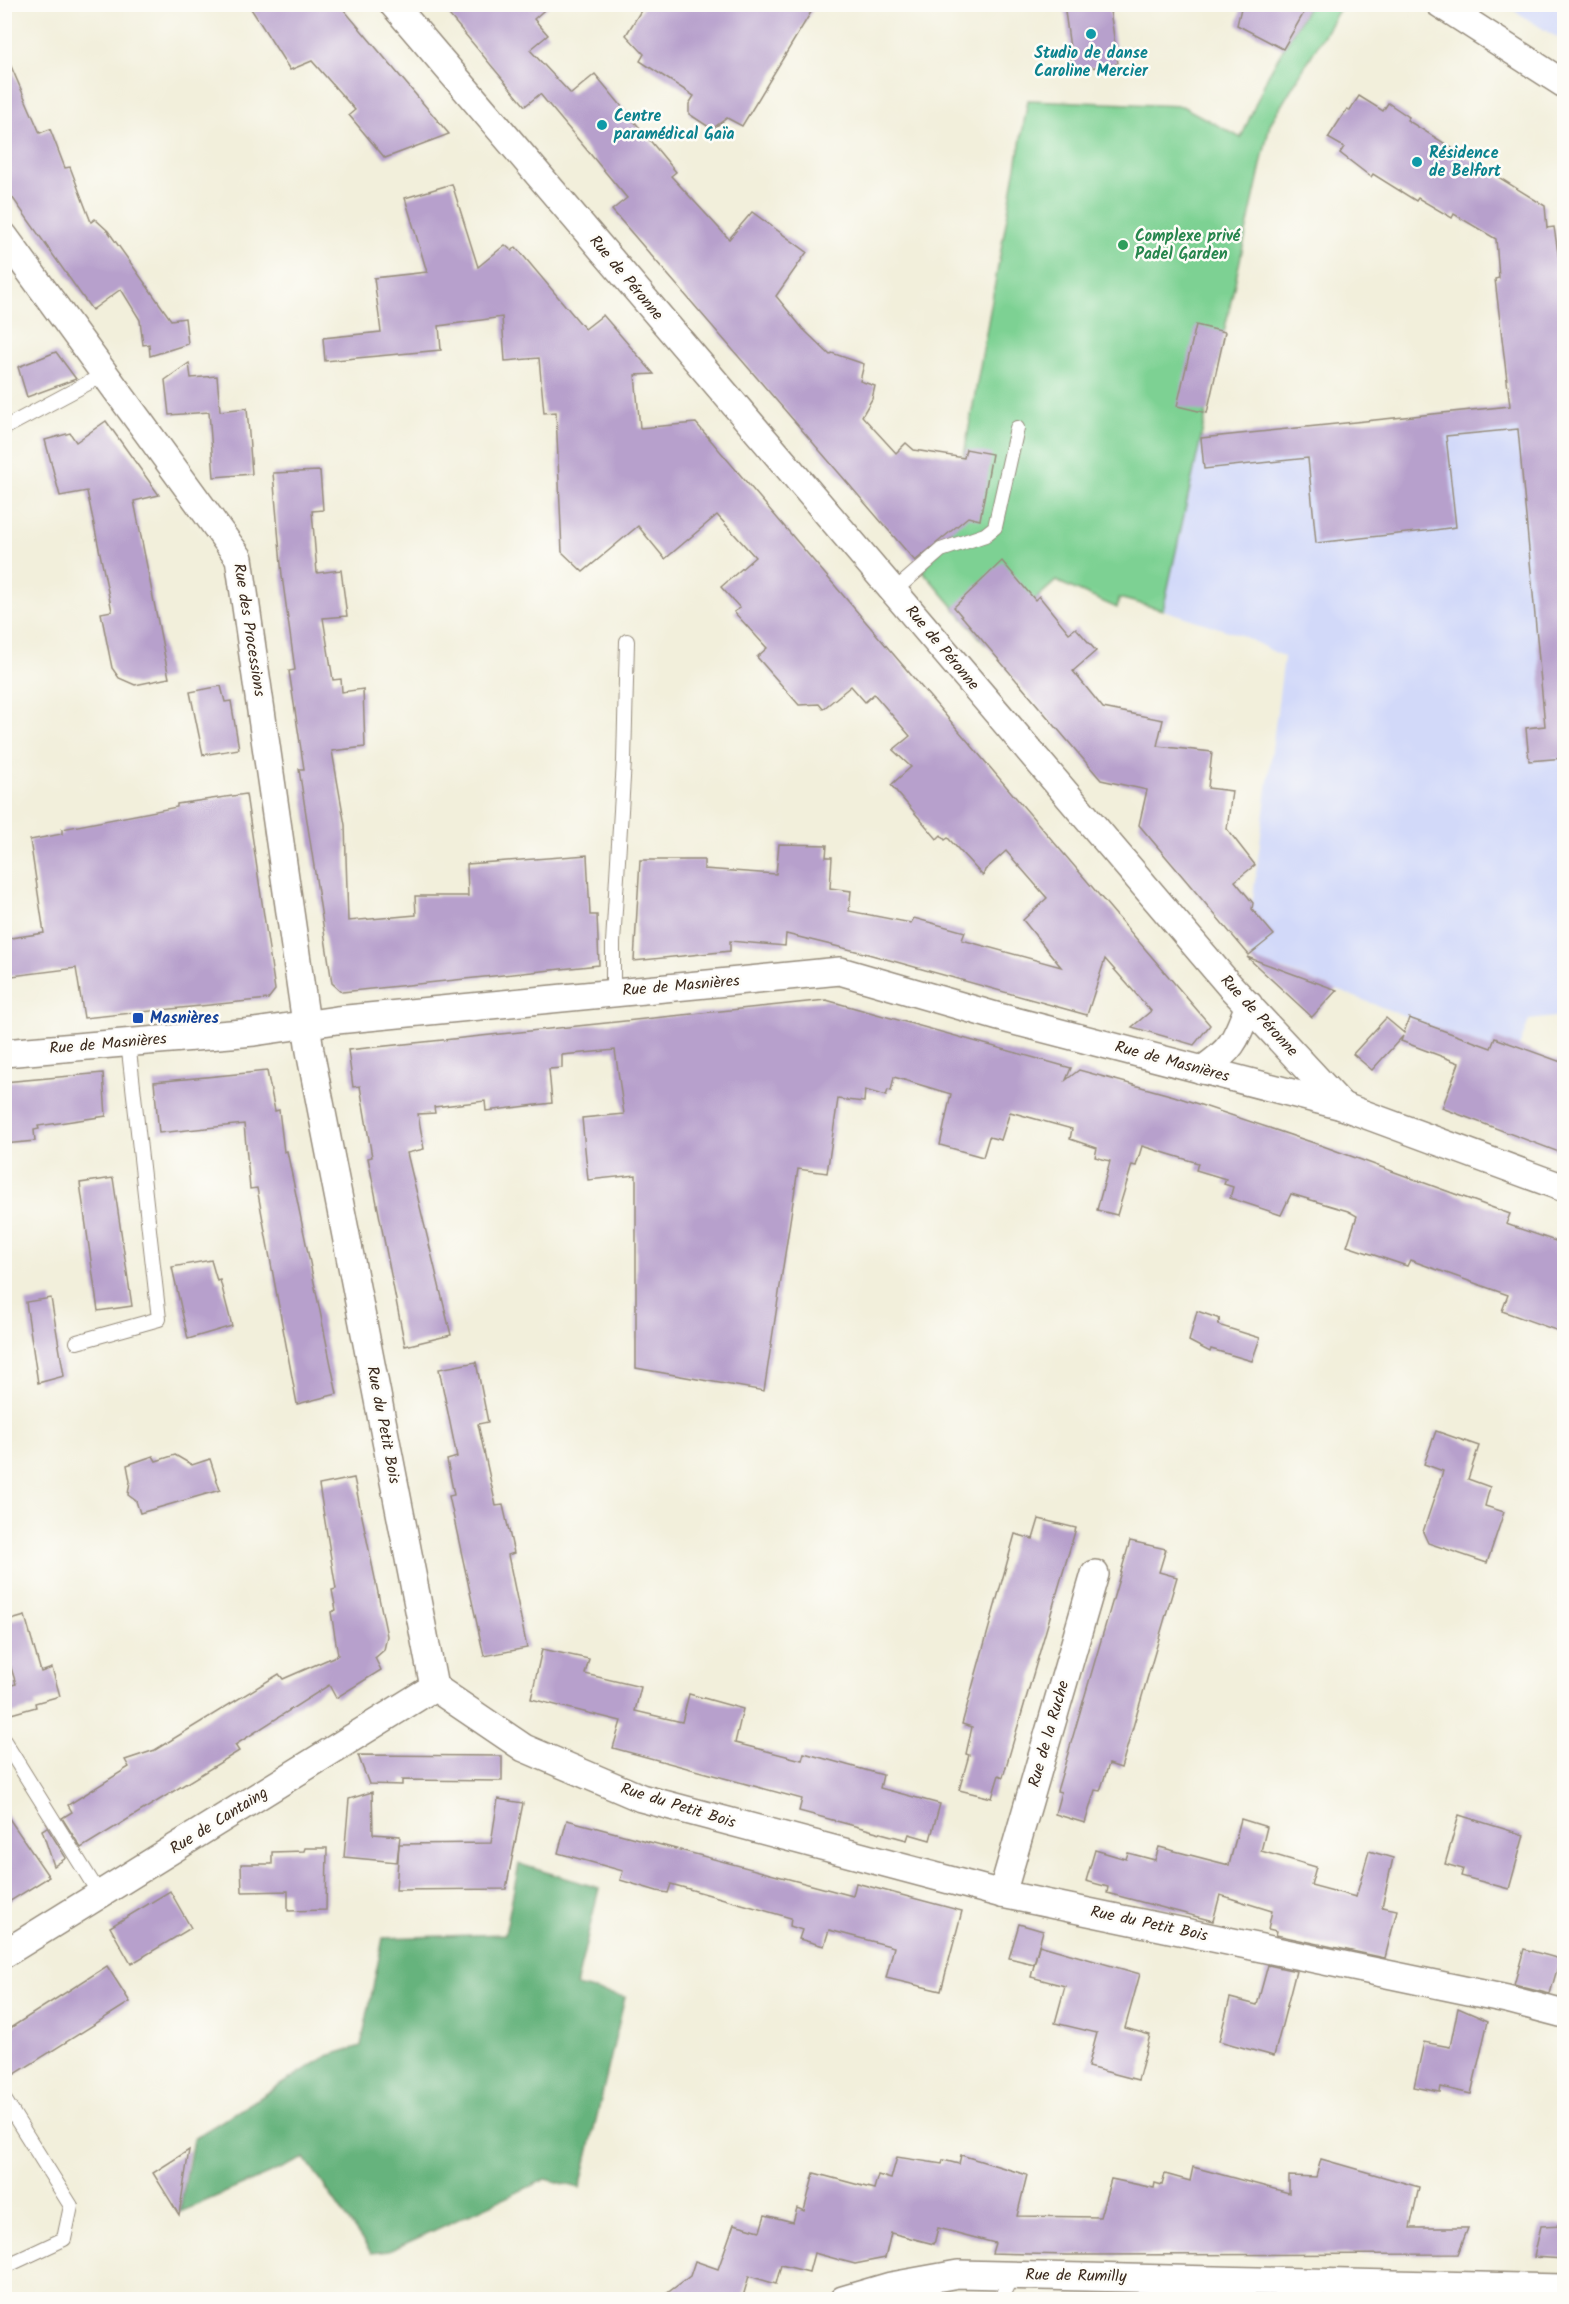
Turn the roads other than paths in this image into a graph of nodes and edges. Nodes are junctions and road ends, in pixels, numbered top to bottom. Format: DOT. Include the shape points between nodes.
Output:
graph roads {
  1 [pos="393,4"];
  2 [pos="1440,4"];
  3 [pos="1564,84"];
  4 [pos="4,236"];
  5 [pos="105,374"];
  6 [pos="4,428"];
  7 [pos="1017,428"];
  8 [pos="894,591"];
  9 [pos="627,641"];
  10 [pos="613,992"];
  11 [pos="1249,1005"];
  12 [pos="308,1025"];
  13 [pos="128,1042"];
  14 [pos="4,1053"];
  15 [pos="1202,1070"];
  16 [pos="1342,1106"];
  17 [pos="1564,1188"];
  18 [pos="77,1342"];
  19 [pos="1095,1574"];
  20 [pos="434,1687"];
  21 [pos="6,1746"];
  22 [pos="1002,1894"];
  23 [pos="100,1895"];
  24 [pos="4,1954"];
  25 [pos="1564,2014"];
  26 [pos="4,2099"];
  27 [pos="4,2267"];
  28 [pos="1012,2275"];
  29 [pos="1564,2288"];
  30 [pos="843,2300"];
  31 [pos="1000,2300"];
  1 -- 8 [label="street, Rue de Péronne"];
  2 -- 3 [label="street"];
  4 -- 5 [label="street, Rue des Processions"];
  5 -- 6 [label="lane"];
  5 -- 12 [label="street, Rue des Processions" via="239,558"];
  7 -- 8 [label="lane" via="994,527 985,535 941,550"];
  8 -- 11 [label="street, Rue de Péronne"];
  9 -- 10 [label="lane"];
  10 -- 12 [label="street, Rue de Masnières"];
  10 -- 15 [label="street, Rue de Masnières" via="840,971"];
  11 -- 15 [label="street" via="1234,1044"];
  11 -- 16 [label="street, Rue de Péronne"];
  12 -- 13 [label="street, Rue de Masnières"];
  12 -- 20 [label="street, Rue du Petit Bois"];
  13 -- 14 [label="street, Rue de Masnières"];
  13 -- 18 [label="lane" via="159,1319"];
  15 -- 16 [label="street, Rue de Masnières"];
  16 -- 17 [label="street, Rue de Péronne"];
  19 -- 22 [label="street, Rue de la Ruche"];
  20 -- 22 [label="street, Rue du Petit Bois" via="524,1748 641,1798"];
  20 -- 23 [label="street, Rue de Cantaing"];
  21 -- 23 [label="lane"];
  22 -- 25 [label="street, Rue du Petit Bois"];
  23 -- 24 [label="street, Rue de Cantaing"];
  26 -- 27 [label="lane" via="71,2206 64,2240"];
  28 -- 29 [label="street, Rue de Rumilly"];
  28 -- 30 [label="street, Rue de Rumilly" via="958,2274 891,2286"];
  28 -- 31 [label="lane"];
}
